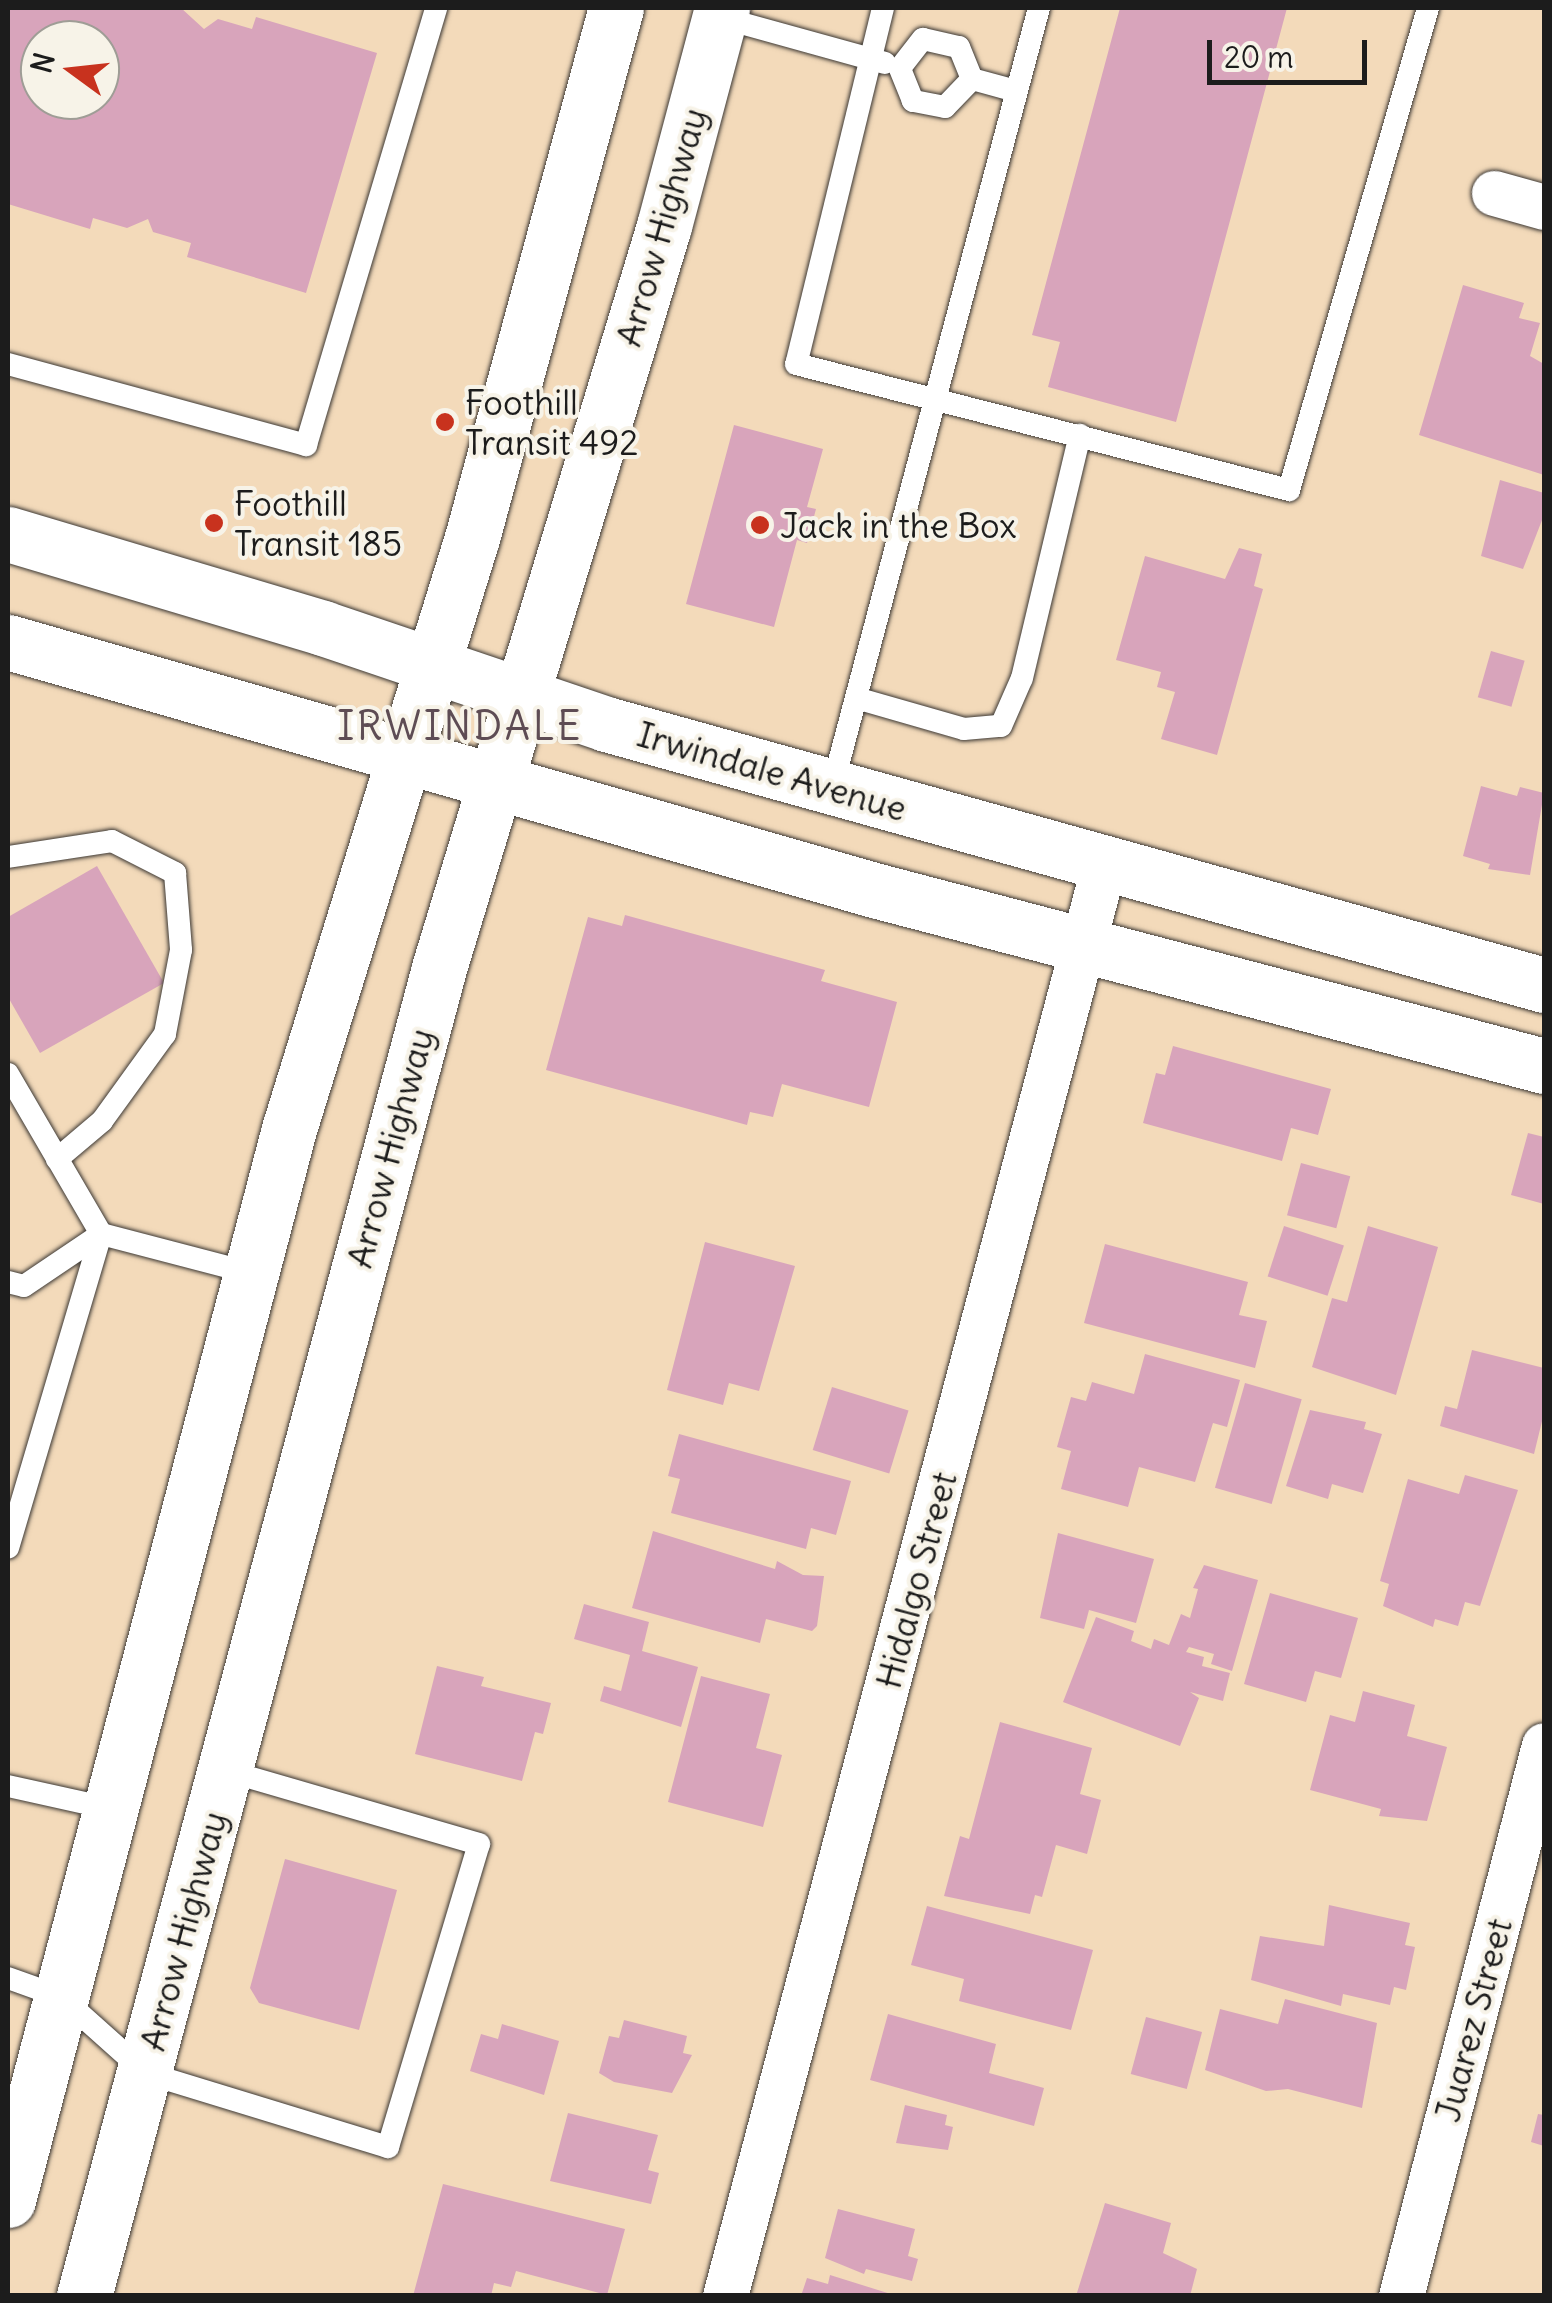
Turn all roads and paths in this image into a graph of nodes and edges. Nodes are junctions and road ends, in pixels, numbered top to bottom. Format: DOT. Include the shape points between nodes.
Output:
graph roads {
  1 [pos="436,8"];
  2 [pos="616,8"];
  3 [pos="883,8"];
  4 [pos="1038,8"];
  5 [pos="1428,8"];
  6 [pos="721,12"];
  7 [pos="870,60"];
  8 [pos="900,68"];
  9 [pos="972,79"];
  10 [pos="1016,91"];
  11 [pos="1494,193"];
  12 [pos="1544,207"];
  13 [pos="8,364"];
  14 [pos="936,397"];
  15 [pos="1080,435"];
  16 [pos="8,534"];
  17 [pos="8,642"];
  18 [pos="432,668"];
  19 [pos="518,696"];
  20 [pos="856,698"];
  21 [pos="404,754"];
  22 [pos="494,782"];
  23 [pos="832,788"];
  24 [pos="8,858"];
  25 [pos="1104,864"];
  26 [pos="1083,947"];
  27 [pos="1544,985"];
  28 [pos="1544,1066"];
  29 [pos="8,1074"];
  30 [pos="57,1159"];
  31 [pos="101,1234"];
  32 [pos="251,1273"];
  33 [pos="8,1282"];
  34 [pos="8,1548"];
  35 [pos="1544,1745"];
  36 [pos="224,1770"];
  37 [pos="8,1786"];
  38 [pos="112,1809"];
  39 [pos="8,1978"];
  40 [pos="61,1997"];
  41 [pos="146,2073"];
  42 [pos="8,2200"];
  43 [pos="84,2296"];
  44 [pos="725,2296"];
  45 [pos="1401,2296"];
  1 -- 13 [label="lane" via="306,445"];
  2 -- 18 [label="main road"];
  3 -- 7 [label="lane"];
  4 -- 10 [label="lane"];
  5 -- 15 [label="lane" via="1290,490"];
  6 -- 7 [label="lane"];
  6 -- 19 [label="main road, Arrow Highway" via="664,226"];
  7 -- 8 [label="lane"];
  7 -- 14 [label="lane" via="796,364"];
  8 -- 9 [label="lane" via="914,101 945,107"];
  8 -- 9 [label="lane" via="923,39 959,47"];
  9 -- 10 [label="lane"];
  10 -- 14 [label="lane"];
  11 -- 12 [label="street"];
  14 -- 15 [label="lane"];
  14 -- 20 [label="lane"];
  15 -- 20 [label="lane" via="1022,678 1001,726 964,729"];
  16 -- 18 [label="main road, Irwindale Avenue" via="323,628"];
  17 -- 21 [label="main road"];
  18 -- 19 [label="main road, Irwindale Avenue"];
  18 -- 21 [label="main road"];
  19 -- 22 [label="main road, Arrow Highway"];
  19 -- 23 [label="main road, Irwindale Avenue"];
  20 -- 23 [label="lane"];
  21 -- 22 [label="main road"];
  21 -- 32 [label="main road"];
  22 -- 26 [label="main road"];
  22 -- 36 [label="main road, Arrow Highway"];
  23 -- 25 [label="main road, Irwindale Avenue"];
  24 -- 30 [label="lane" via="112,841 175,873 181,950 165,1034 102,1121"];
  25 -- 26 [label="street, Hidalgo Street"];
  25 -- 27 [label="main road, Irwindale Avenue"];
  26 -- 28 [label="main road"];
  26 -- 44 [label="street, Hidalgo Street"];
  29 -- 30 [label="lane"];
  30 -- 31 [label="lane"];
  31 -- 32 [label="lane"];
  31 -- 33 [label="lane" via="24,1286"];
  31 -- 34 [label="lane"];
  32 -- 38 [label="main road"];
  35 -- 45 [label="street, Juarez Street"];
  36 -- 41 [label="main road, Arrow Highway"];
  36 -- 41 [label="lane" via="479,1844 388,2147"];
  37 -- 38 [label="lane"];
  38 -- 40 [label="main road"];
  39 -- 40 [label="lane"];
  40 -- 41 [label="lane"];
  40 -- 42 [label="main road"];
  41 -- 43 [label="main road, Arrow Highway"];
}
